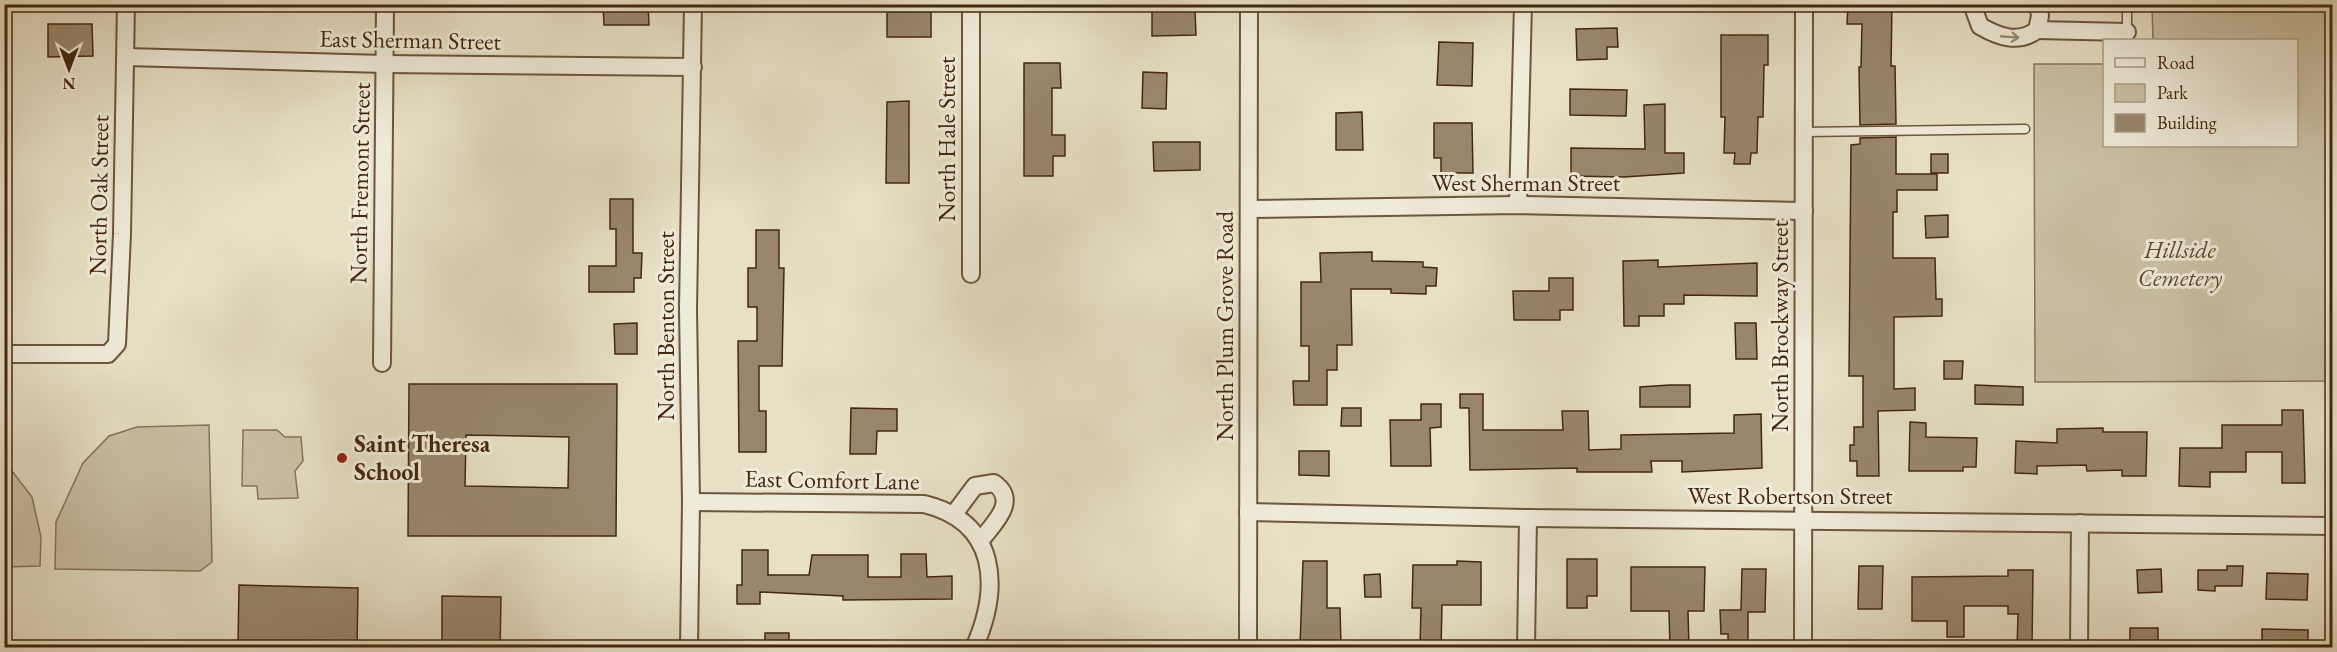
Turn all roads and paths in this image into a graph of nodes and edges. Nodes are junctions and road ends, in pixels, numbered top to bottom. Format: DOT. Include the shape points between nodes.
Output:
graph roads {
  1 [pos="126,4"];
  2 [pos="385,4"];
  3 [pos="693,4"];
  4 [pos="971,4"];
  5 [pos="1249,4"];
  6 [pos="1523,4"];
  7 [pos="1804,4"];
  8 [pos="1972,4"];
  9 [pos="2038,4"];
  10 [pos="2127,4"];
  11 [pos="2037,30"];
  12 [pos="2127,32"];
  13 [pos="126,57"];
  14 [pos="385,64"];
  15 [pos="693,67"];
  16 [pos="2025,129"];
  17 [pos="1804,132"];
  18 [pos="1518,205"];
  19 [pos="1249,209"];
  20 [pos="1804,211"];
  21 [pos="971,274"];
  22 [pos="4,354"];
  23 [pos="382,363"];
  24 [pos="691,501"];
  25 [pos="1248,512"];
  26 [pos="954,514"];
  27 [pos="1528,518"];
  28 [pos="1804,519"];
  29 [pos="2080,523"];
  30 [pos="2332,526"];
  31 [pos="981,540"];
  32 [pos="689,648"];
  33 [pos="974,648"];
  34 [pos="1248,648"];
  35 [pos="1526,648"];
  36 [pos="1803,648"];
  37 [pos="2079,648"];
  1 -- 13 [label="street, North Oak Street"];
  2 -- 14 [label="street, North Fremont Street"];
  3 -- 15 [label="street, North Benton Street"];
  4 -- 21 [label="street, North Hale Street"];
  5 -- 19 [label="street, North Plum Grove Road"];
  6 -- 18 [label="street"];
  7 -- 17 [label="street, North Brockway Street"];
  8 -- 11 [label="street, one-way" via="1980,26 1999,36 2025,38"];
  9 -- 11 [label="street"];
  10 -- 12 [label="lane"];
  11 -- 12 [label="street"];
  13 -- 14 [label="street, East Sherman Street"];
  13 -- 22 [label="street, North Oak Street" via="120,332 114,350 103,354"];
  14 -- 15 [label="street, East Sherman Street"];
  14 -- 23 [label="street, North Fremont Street"];
  15 -- 24 [label="street, North Benton Street" via="688,309"];
  16 -- 17 [label="lane"];
  17 -- 20 [label="street, North Brockway Street"];
  18 -- 19 [label="street, West Sherman Street"];
  18 -- 20 [label="street, West Sherman Street"];
  19 -- 25 [label="street, North Plum Grove Road"];
  20 -- 28 [label="street, North Brockway Street"];
  24 -- 26 [label="street, East Comfort Lane" via="924,504"];
  24 -- 32 [label="street, North Benton Street"];
  25 -- 27 [label="street, West Robertson Street"];
  25 -- 34 [label="street, North Plum Grove Road"];
  26 -- 31 [label="street"];
  26 -- 31 [label="street" via="975,486 994,483 1002,488 1005,508"];
  27 -- 28 [label="street, West Robertson Street"];
  27 -- 35 [label="street"];
  28 -- 29 [label="street, West Robertson Street"];
  28 -- 36 [label="street, North Brockway Street"];
  29 -- 30 [label="street, West Robertson Street"];
  29 -- 37 [label="street"];
  31 -- 33 [label="street" via="990,584"];
}
